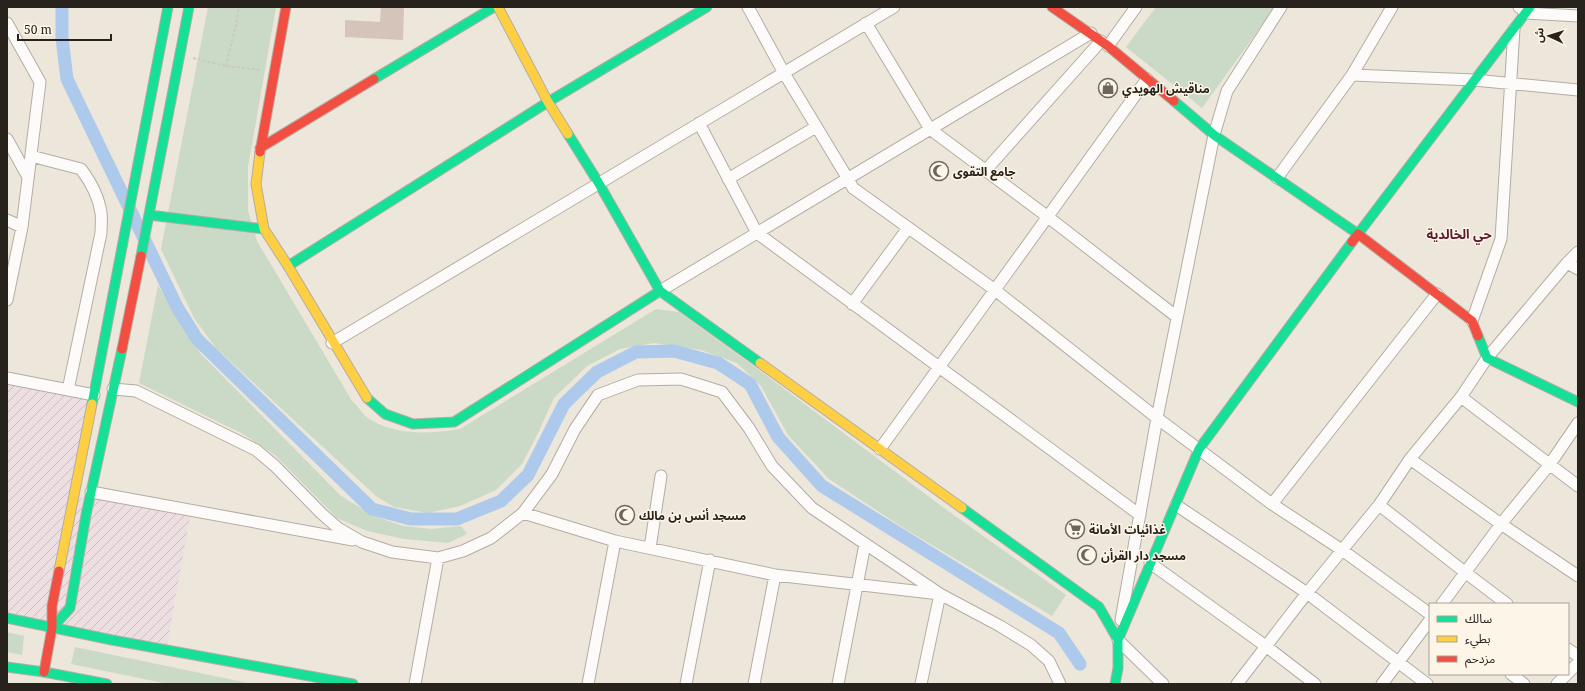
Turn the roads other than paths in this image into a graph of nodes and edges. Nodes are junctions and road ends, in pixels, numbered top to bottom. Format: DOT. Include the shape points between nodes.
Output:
graph roads {
  1 [pos="168,7"];
  2 [pos="189,7"];
  3 [pos="286,7"];
  4 [pos="494,7"];
  5 [pos="498,7"];
  6 [pos="707,7"];
  7 [pos="748,7"];
  8 [pos="894,7"];
  9 [pos="1052,7"];
  10 [pos="1136,7"];
  11 [pos="1281,7"];
  12 [pos="1390,8"];
  13 [pos="1525,9"];
  14 [pos="1578,16"];
  15 [pos="7,23"];
  16 [pos="866,23"];
  17 [pos="1514,29"];
  18 [pos="1091,33"];
  19 [pos="12,42"];
  20 [pos="1104,43"];
  21 [pos="784,73"];
  22 [pos="1352,75"];
  23 [pos="1147,78"];
  24 [pos="1474,80"];
  25 [pos="1510,84"];
  26 [pos="1578,90"];
  27 [pos="548,102"];
  28 [pos="699,123"];
  29 [pos="816,126"];
  30 [pos="930,130"];
  31 [pos="1214,135"];
  32 [pos="7,139"];
  33 [pos="260,148"];
  34 [pos="31,156"];
  35 [pos="986,170"];
  36 [pos="28,178"];
  37 [pos="848,178"];
  38 [pos="1277,178"];
  39 [pos="728,179"];
  40 [pos="598,182"];
  41 [pos="149,215"];
  42 [pos="1048,217"];
  43 [pos="7,220"];
  44 [pos="22,227"];
  45 [pos="908,228"];
  46 [pos="264,230"];
  47 [pos="757,233"];
  48 [pos="1358,234"];
  49 [pos="1578,252"];
  50 [pos="1567,263"];
  51 [pos="288,266"];
  52 [pos="1578,269"];
  53 [pos="995,290"];
  54 [pos="660,291"];
  55 [pos="1436,294"];
  56 [pos="7,300"];
  57 [pos="852,304"];
  58 [pos="1177,317"];
  59 [pos="1472,321"];
  60 [pos="332,343"];
  61 [pos="1487,358"];
  62 [pos="938,367"];
  63 [pos="7,378"];
  64 [pos="113,389"];
  65 [pos="68,390"];
  66 [pos="94,395"];
  67 [pos="1461,397"];
  68 [pos="1578,402"];
  69 [pos="1157,418"];
  70 [pos="1578,423"];
  71 [pos="880,449"];
  72 [pos="1199,449"];
  73 [pos="1410,459"];
  74 [pos="1550,464"];
  75 [pos="661,476"];
  76 [pos="1578,486"];
  77 [pos="91,492"];
  78 [pos="1272,504"];
  79 [pos="1176,505"];
  80 [pos="1379,505"];
  81 [pos="523,513"];
  82 [pos="1140,515"];
  83 [pos="1501,524"];
  84 [pos="615,541"];
  85 [pos="362,542"];
  86 [pos="866,544"];
  87 [pos="650,548"];
  88 [pos="1342,550"];
  89 [pos="438,558"];
  90 [pos="710,560"];
  91 [pos="1150,563"];
  92 [pos="1466,573"];
  93 [pos="774,575"];
  94 [pos="1578,576"];
  95 [pos="857,585"];
  96 [pos="1307,592"];
  97 [pos="940,594"];
  98 [pos="1443,603"];
  99 [pos="1507,603"];
  100 [pos="1429,613"];
  101 [pos="7,618"];
  102 [pos="1429,621"];
  103 [pos="52,628"];
  104 [pos="1118,640"];
  105 [pos="1267,647"];
  106 [pos="1569,650"];
  107 [pos="1578,656"];
  108 [pos="1399,662"];
  109 [pos="1578,663"];
  110 [pos="7,667"];
  111 [pos="44,672"];
  112 [pos="1569,673"];
  113 [pos="1511,675"];
  114 [pos="1567,675"];
  115 [pos="107,684"];
  116 [pos="353,684"];
  117 [pos="415,684"];
  118 [pos="588,684"];
  119 [pos="686,684"];
  120 [pos="754,684"];
  121 [pos="838,684"];
  122 [pos="921,684"];
  123 [pos="1060,684"];
  124 [pos="1115,684"];
  125 [pos="1163,684"];
  126 [pos="1237,684"];
  127 [pos="1315,684"];
  128 [pos="1382,684"];
  129 [pos="1427,684"];
  130 [pos="1524,684"];
  131 [pos="1557,684"];
  1 -- 66 [label="main road"];
  2 -- 41 [label="main road"];
  3 -- 33 [label="main road"];
  4 -- 33 [label="main road"];
  5 -- 27 [label="main road"];
  6 -- 27 [label="main road"];
  7 -- 21 [label="street"];
  8 -- 16 [label="street"];
  9 -- 18 [label="main road"];
  10 -- 20 [label="street"];
  11 -- 31 [label="street" via="1227,91"];
  12 -- 22 [label="street"];
  13 -- 14 [label="street"];
  13 -- 17 [label="main road"];
  15 -- 19 [label="street"];
  16 -- 21 [label="street"];
  16 -- 30 [label="street"];
  17 -- 24 [label="main road"];
  17 -- 25 [label="street"];
  18 -- 20 [label="main road"];
  18 -- 30 [label="street"];
  19 -- 34 [label="street" via="40,82"];
  20 -- 23 [label="main road"];
  20 -- 35 [label="street"];
  21 -- 28 [label="street"];
  21 -- 29 [label="street"];
  22 -- 24 [label="street"];
  22 -- 38 [label="street"];
  23 -- 31 [label="main road"];
  23 -- 42 [label="street"];
  24 -- 25 [label="street"];
  24 -- 48 [label="main road"];
  25 -- 26 [label="street"];
  25 -- 59 [label="street" via="1501,239"];
  27 -- 40 [label="main road"];
  27 -- 51 [label="main road"];
  28 -- 39 [label="street"];
  28 -- 40 [label="street"];
  29 -- 37 [label="street"];
  29 -- 39 [label="street"];
  30 -- 35 [label="street"];
  30 -- 37 [label="street"];
  31 -- 38 [label="main road"];
  31 -- 58 [label="street"];
  32 -- 36 [label="street"];
  33 -- 46 [label="main road" via="256,184"];
  34 -- 36 [label="street"];
  34 -- 65 [label="street" via="80,169 86,176 101,211 101,233"];
  35 -- 42 [label="street"];
  36 -- 44 [label="street"];
  37 -- 45 [label="street" via="853,188"];
  37 -- 47 [label="street"];
  38 -- 48 [label="main road"];
  39 -- 47 [label="street"];
  40 -- 54 [label="main road"];
  40 -- 60 [label="street"];
  41 -- 46 [label="main road"];
  41 -- 64 [label="main road"];
  42 -- 53 [label="street"];
  42 -- 58 [label="street"];
  43 -- 44 [label="street"];
  44 -- 56 [label="street"];
  45 -- 53 [label="street"];
  45 -- 57 [label="street"];
  46 -- 51 [label="main road"];
  47 -- 54 [label="street"];
  47 -- 57 [label="street"];
  48 -- 55 [label="main road"];
  48 -- 72 [label="main road"];
  49 -- 50 [label="street"];
  50 -- 52 [label="street"];
  50 -- 61 [label="street"];
  51 -- 60 [label="main road"];
  53 -- 62 [label="street"];
  53 -- 69 [label="street"];
  54 -- 60 [label="main road" via="454,422 413,424 385,414 365,397"];
  54 -- 71 [label="main road"];
  55 -- 59 [label="main road"];
  55 -- 78 [label="street"];
  57 -- 62 [label="street"];
  58 -- 69 [label="street"];
  59 -- 61 [label="main road"];
  61 -- 67 [label="street"];
  61 -- 68 [label="main road"];
  62 -- 71 [label="street"];
  62 -- 82 [label="street"];
  63 -- 65 [label="street"];
  64 -- 77 [label="main road"];
  64 -- 85 [label="street" via="136,391 256,450 338,528"];
  65 -- 66 [label="street"];
  66 -- 103 [label="main road" via="52,606"];
  67 -- 73 [label="street"];
  67 -- 74 [label="street"];
  69 -- 72 [label="street"];
  69 -- 82 [label="street"];
  70 -- 74 [label="street"];
  71 -- 104 [label="main road" via="1099,607"];
  72 -- 78 [label="street"];
  72 -- 79 [label="main road"];
  73 -- 80 [label="street"];
  73 -- 83 [label="street"];
  74 -- 76 [label="street"];
  74 -- 83 [label="street"];
  75 -- 87 [label="street"];
  77 -- 85 [label="street"];
  77 -- 103 [label="main road" via="70,608"];
  78 -- 88 [label="street"];
  79 -- 91 [label="main road"];
  79 -- 96 [label="street"];
  80 -- 88 [label="street"];
  80 -- 92 [label="street"];
  81 -- 84 [label="street"];
  81 -- 86 [label="street" via="552,474 575,429 598,395 638,380 681,379 722,392 749,428 772,466 812,508"];
  81 -- 89 [label="street" via="491,538 463,551"];
  82 -- 104 [label="street"];
  83 -- 92 [label="street"];
  83 -- 94 [label="street"];
  84 -- 87 [label="street"];
  84 -- 118 [label="street"];
  85 -- 89 [label="street" via="392,552"];
  86 -- 95 [label="street"];
  86 -- 97 [label="street"];
  87 -- 90 [label="street"];
  88 -- 96 [label="street"];
  88 -- 100 [label="street"];
  89 -- 117 [label="street"];
  90 -- 93 [label="street"];
  90 -- 119 [label="street"];
  91 -- 104 [label="main road"];
  91 -- 105 [label="street"];
  92 -- 98 [label="street"];
  92 -- 99 [label="street"];
  93 -- 95 [label="street"];
  93 -- 120 [label="street"];
  95 -- 97 [label="street"];
  95 -- 121 [label="street"];
  96 -- 105 [label="street"];
  96 -- 108 [label="street"];
  97 -- 122 [label="street"];
  97 -- 123 [label="street" via="1031,645 1049,662"];
  101 -- 103 [label="main road"];
  102 -- 108 [label="street"];
  103 -- 111 [label="main road"];
  103 -- 116 [label="main road"];
  104 -- 124 [label="main road"];
  104 -- 125 [label="street"];
  105 -- 126 [label="street"];
  105 -- 127 [label="street"];
  106 -- 107 [label="street"];
  108 -- 128 [label="street"];
  108 -- 129 [label="street"];
  109 -- 112 [label="street"];
  110 -- 111 [label="main road"];
  111 -- 115 [label="main road"];
  113 -- 130 [label="street"];
  114 -- 131 [label="street"];
}
